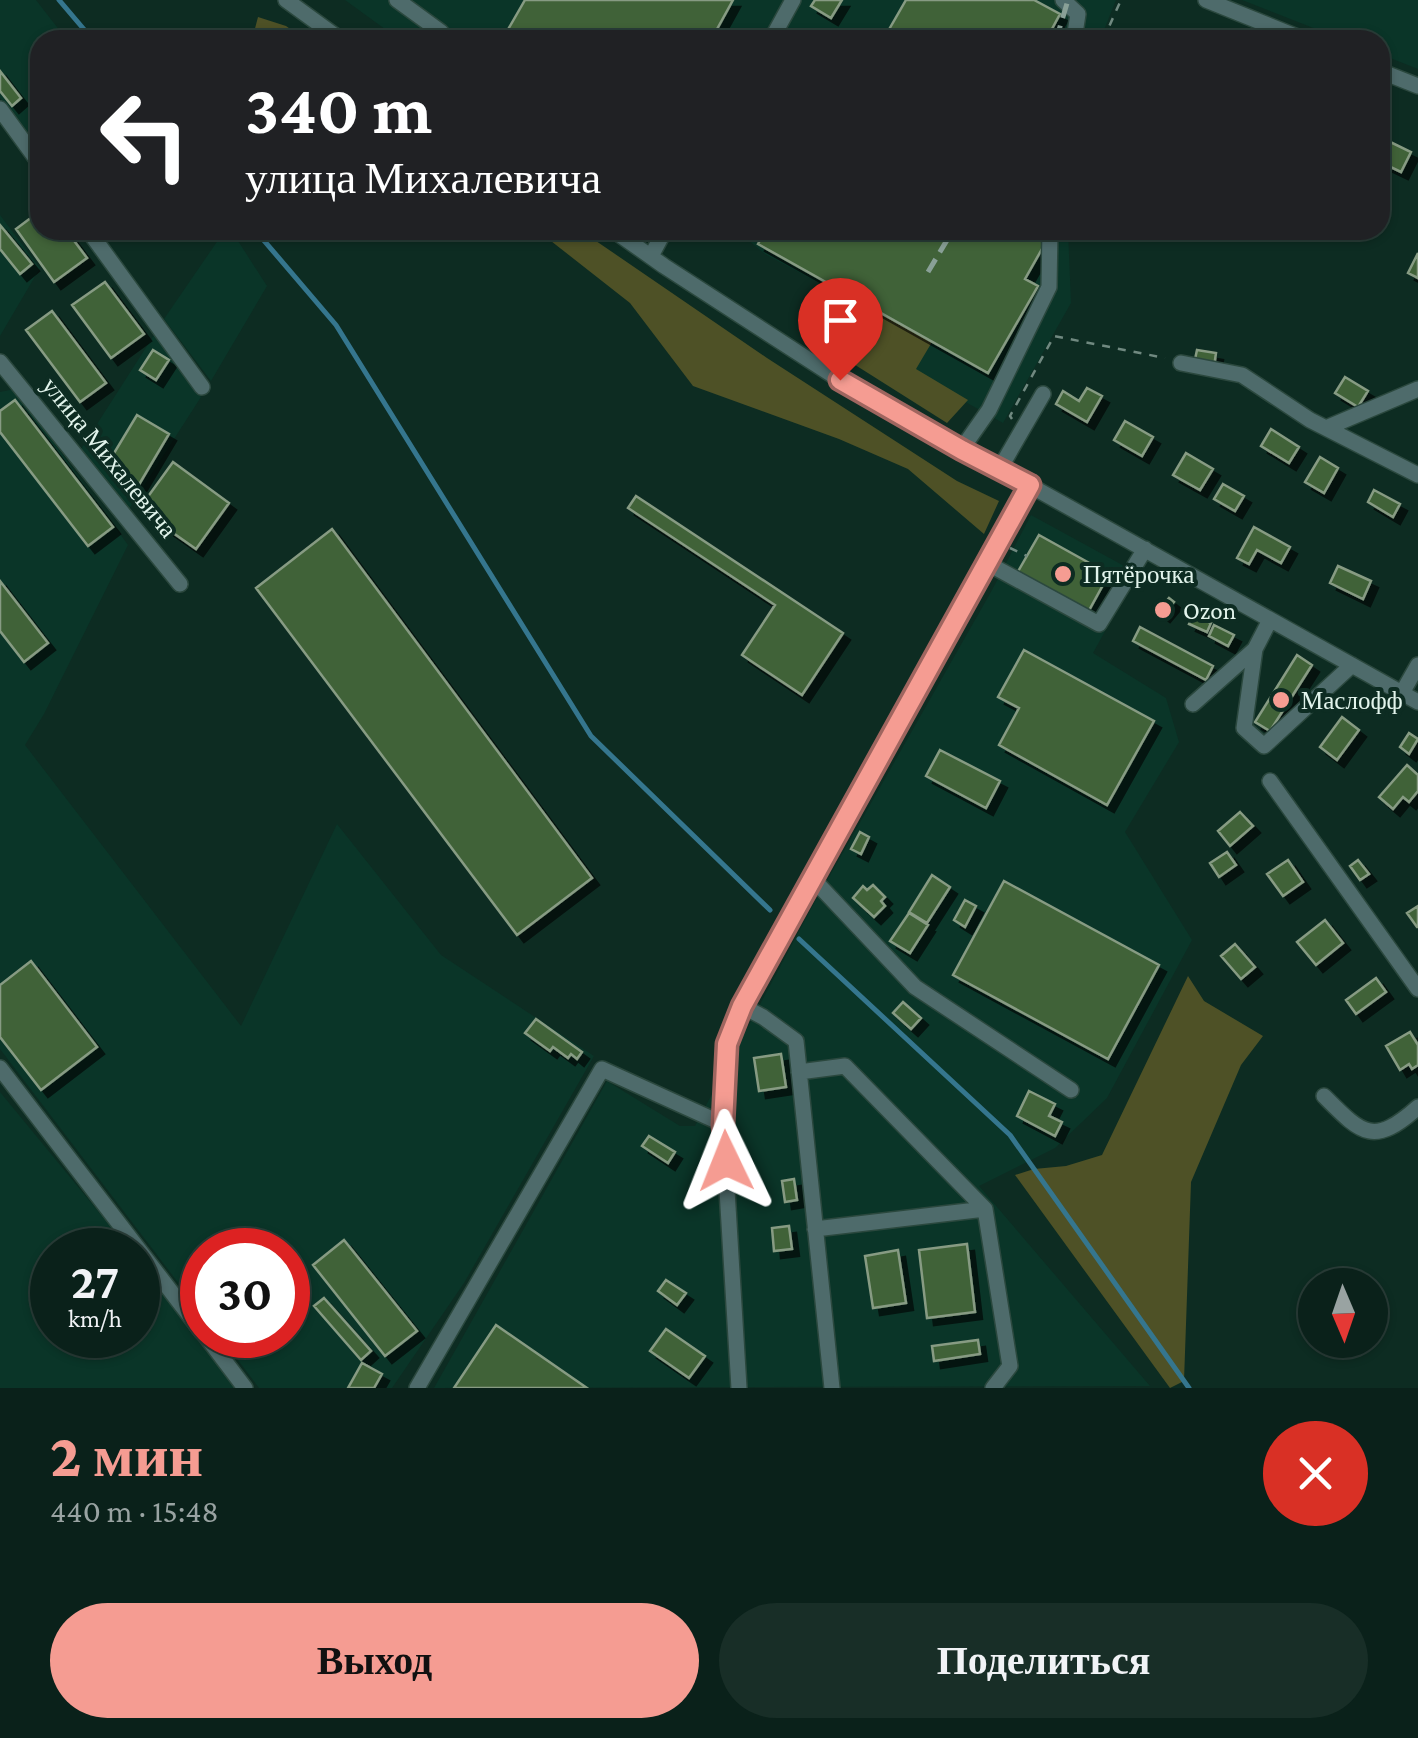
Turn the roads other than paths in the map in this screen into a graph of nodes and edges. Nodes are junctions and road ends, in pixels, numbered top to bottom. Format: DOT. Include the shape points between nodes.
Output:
graph roads {
  1 [pos="286,0"];
  2 [pos="396,0"];
  3 [pos="793,0"];
  4 [pos="1063,0"];
  5 [pos="1206,0"];
  6 [pos="327,30"];
  7 [pos="438,30"];
  8 [pos="776,30"];
  9 [pos="1076,30"];
  10 [pos="1280,30"];
  11 [pos="1390,74"];
  12 [pos="1418,86"];
  13 [pos="0,109"];
  14 [pos="30,150"];
  15 [pos="95,240"];
  16 [pos="628,240"];
  17 [pos="660,240"];
  18 [pos="1050,240"];
  19 [pos="651,256"];
  20 [pos="0,362"];
  21 [pos="1182,363"];
  22 [pos="202,387"];
  23 [pos="1418,389"];
  24 [pos="1043,394"];
  25 [pos="1326,428"];
  26 [pos="962,450"];
  27 [pos="1000,470"];
  28 [pos="1418,475"];
  29 [pos="1030,485"];
  30 [pos="1145,549"];
  31 [pos="987,563"];
  32 [pos="180,584"];
  33 [pos="1270,620"];
  34 [pos="1255,649"];
  35 [pos="1352,665"];
  36 [pos="1418,665"];
  37 [pos="1418,679"];
  38 [pos="1402,693"];
  39 [pos="1418,702"];
  40 [pos="1193,704"];
  41 [pos="1270,781"];
  42 [pos="813,879"];
  43 [pos="1418,990"];
  44 [pos="742,1006"];
  45 [pos="0,1068"];
  46 [pos="799,1072"];
  47 [pos="1072,1090"];
  48 [pos="1324,1096"];
  49 [pos="1418,1107"];
  50 [pos="723,1124"];
  51 [pos="985,1209"];
  52 [pos="815,1230"];
  53 [pos="180,1303"];
  54 [pos="222,1358"];
  55 [pos="245,1388"];
  56 [pos="417,1388"];
  57 [pos="739,1388"];
  58 [pos="832,1388"];
  59 [pos="993,1388"];
  1 -- 6 [label="street"];
  2 -- 7 [label="street"];
  3 -- 8 [label="street"];
  4 -- 9 [label="street" via="1078,14"];
  5 -- 10 [label="street"];
  11 -- 12 [label="street"];
  13 -- 14 [label="street"];
  15 -- 22 [label="street"];
  16 -- 19 [label="street"];
  17 -- 19 [label="street"];
  18 -- 26 [label="street" via="1049,287"];
  19 -- 26 [label="street" via="840,380"];
  20 -- 32 [label="street, улица Михалевича"];
  21 -- 25 [label="street" via="1242,375"];
  23 -- 25 [label="street"];
  24 -- 27 [label="street"];
  25 -- 28 [label="street"];
  26 -- 27 [label="street"];
  27 -- 29 [label="street"];
  29 -- 30 [label="street"];
  29 -- 31 [label="street"];
  30 -- 31 [label="street" via="1099,624"];
  30 -- 33 [label="street"];
  31 -- 42 [label="street"];
  33 -- 34 [label="street"];
  33 -- 35 [label="street"];
  34 -- 35 [label="street" via="1244,728 1264,746"];
  34 -- 40 [label="street"];
  35 -- 38 [label="street"];
  36 -- 38 [label="street"];
  37 -- 38 [label="street"];
  38 -- 39 [label="street"];
  41 -- 43 [label="street"];
  42 -- 44 [label="street"];
  42 -- 47 [label="street" via="914,988"];
  44 -- 46 [label="street" via="796,1041"];
  44 -- 50 [label="street" via="727,1044"];
  45 -- 53 [label="street"];
  46 -- 51 [label="street" via="845,1066"];
  46 -- 52 [label="street"];
  48 -- 49 [label="street" via="1356,1127 1376,1131 1396,1127"];
  50 -- 56 [label="street" via="602,1069"];
  50 -- 57 [label="street"];
  51 -- 52 [label="street"];
  51 -- 59 [label="street" via="1010,1366"];
  52 -- 58 [label="street"];
  54 -- 55 [label="street"];
}
